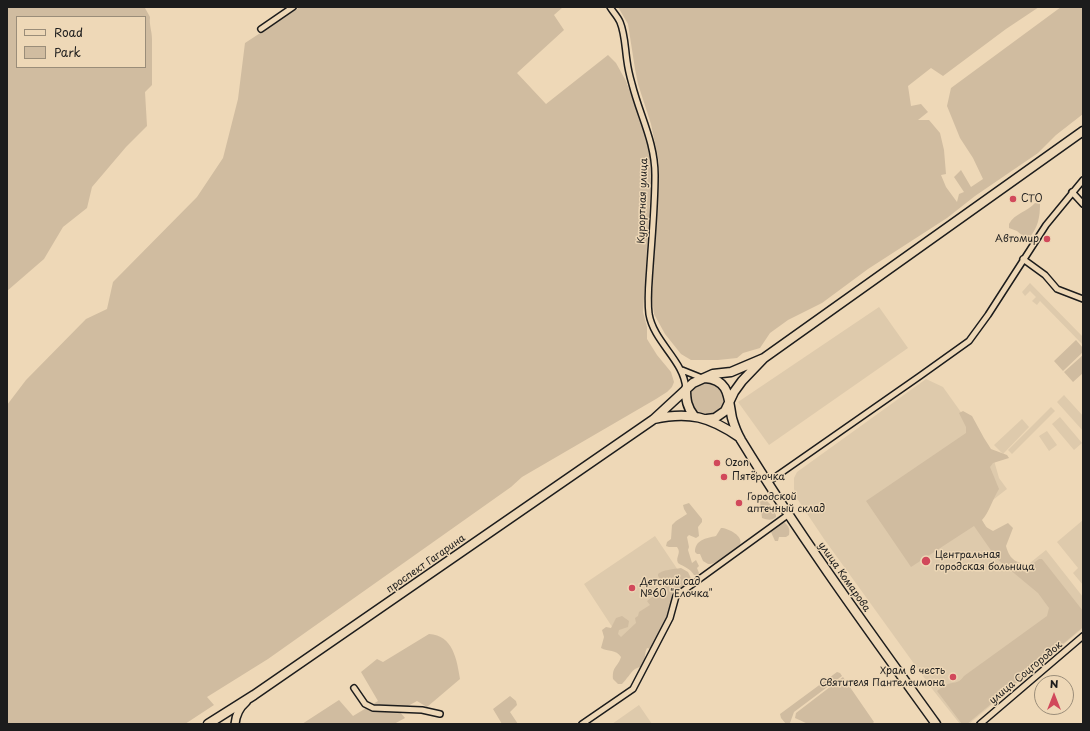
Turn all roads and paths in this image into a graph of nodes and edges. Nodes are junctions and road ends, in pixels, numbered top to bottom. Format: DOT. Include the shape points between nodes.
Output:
graph roads {
  1 [pos="293,7"];
  2 [pos="610,7"];
  3 [pos="261,29"];
  4 [pos="1083,131"];
  5 [pos="1083,180"];
  6 [pos="1072,192"];
  7 [pos="1083,204"];
  8 [pos="1023,259"];
  9 [pos="1083,299"];
  10 [pos="764,358"];
  11 [pos="682,370"];
  12 [pos="702,378"];
  13 [pos="686,389"];
  14 [pos="730,399"];
  15 [pos="694,416"];
  16 [pos="654,419"];
  17 [pos="707,420"];
  18 [pos="740,438"];
  19 [pos="768,482"];
  20 [pos="788,514"];
  21 [pos="1083,636"];
  22 [pos="354,688"];
  23 [pos="254,695"];
  24 [pos="440,714"];
  25 [pos="208,724"];
  26 [pos="235,724"];
  27 [pos="582,724"];
  28 [pos="936,724"];
  29 [pos="980,724"];
  1 -- 3 [label="street"];
  2 -- 11 [label="street, Курортная улица" via="620,21 632,84 654,156 648,286 650,316 652,326"];
  4 -- 10 [label="main road"];
  5 -- 6 [label="street"];
  6 -- 7 [label="street"];
  6 -- 8 [label="street"];
  8 -- 9 [label="street" via="1045,275 1057,289"];
  8 -- 19 [label="street" via="988,315 968,341"];
  10 -- 12 [label="main road" via="731,372"];
  10 -- 14 [label="main road" via="742,381"];
  11 -- 12 [label="street"];
  11 -- 13 [label="street, Курортная улица"];
  12 -- 13 [label="main road"];
  12 -- 14 [label="main road" via="721,383"];
  13 -- 15 [label="main road" via="688,409"];
  13 -- 16 [label="main road, проспект Гагарина"];
  14 -- 17 [label="main road" via="725,411"];
  14 -- 18 [label="main road" via="732,417"];
  15 -- 16 [label="main road, проспект Гагарина" via="672,415"];
  15 -- 17 [label="main road"];
  16 -- 23 [label="main road, проспект Гагарина"];
  17 -- 18 [label="main road"];
  18 -- 19 [label="main road, улица Комарова"];
  19 -- 20 [label="main road, улица Комарова"];
  20 -- 27 [label="street" via="676,596 670,618 633,689"];
  20 -- 28 [label="main road, улица Комарова"];
  21 -- 29 [label="street, улица Соцгородок"];
  22 -- 24 [label="street" via="365,704 373,708 422,710"];
  23 -- 25 [label="main road, проспект Гагарина"];
  23 -- 26 [label="main road" via="240,708"];
}
